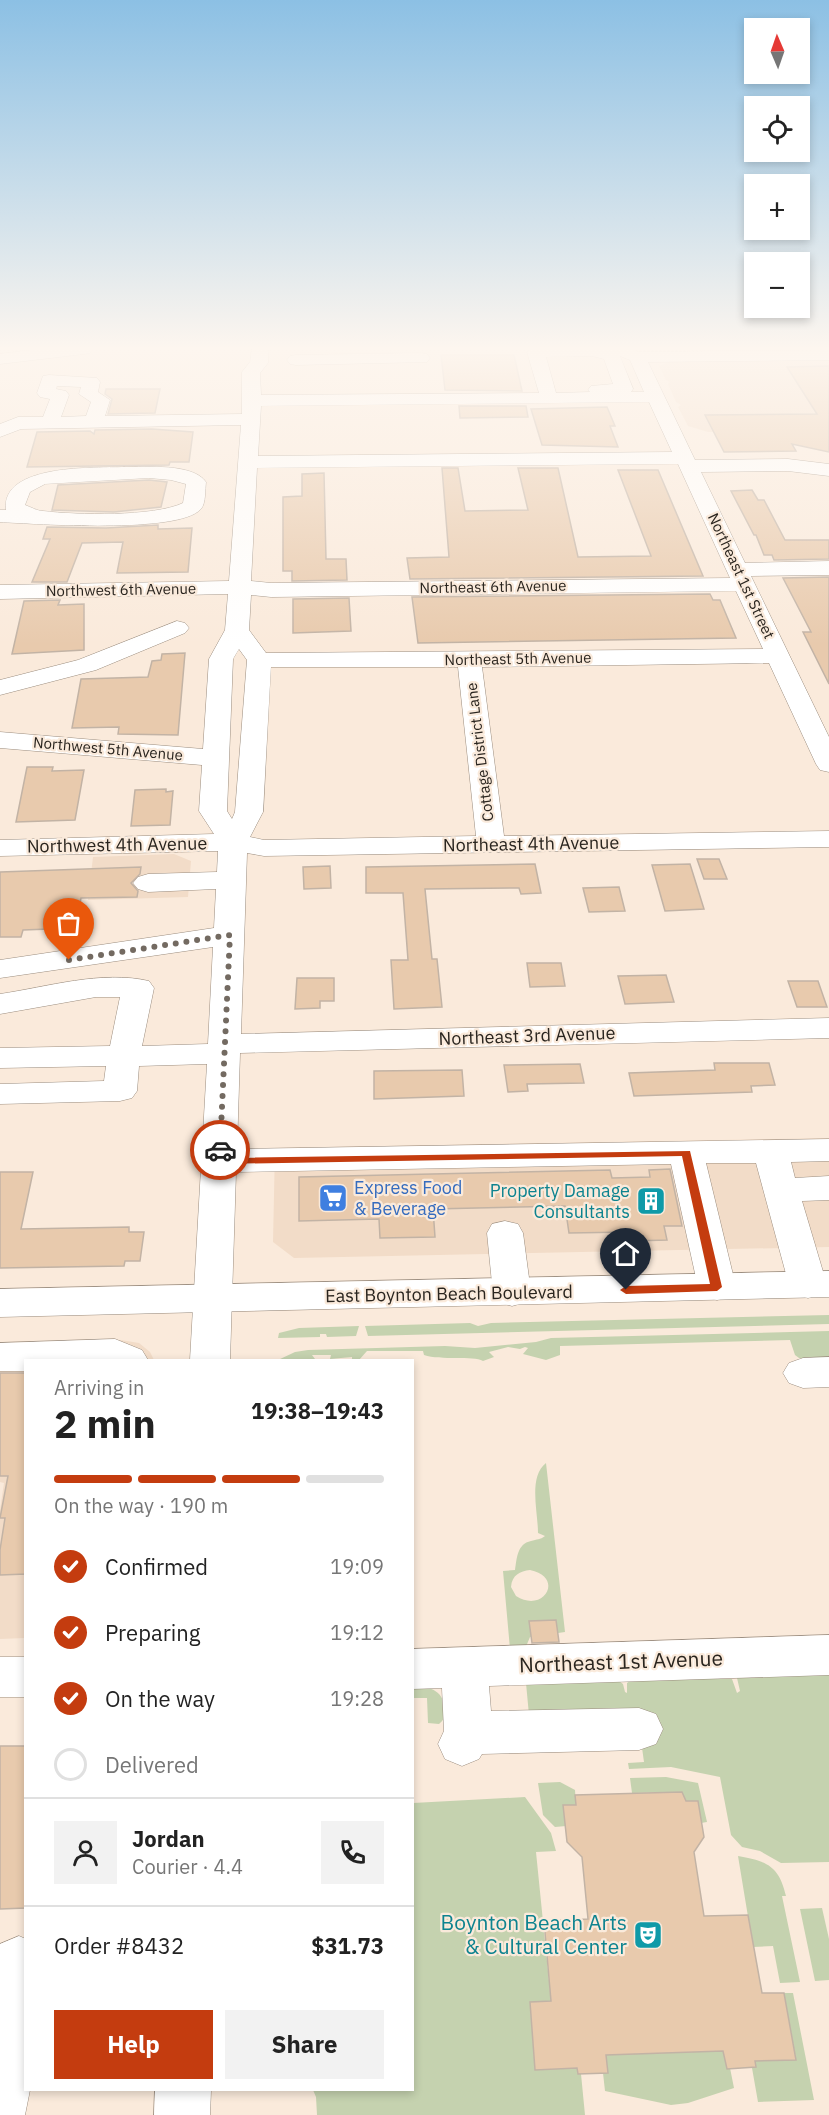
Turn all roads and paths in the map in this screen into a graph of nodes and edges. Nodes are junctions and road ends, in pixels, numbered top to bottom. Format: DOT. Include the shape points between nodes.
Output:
graph roads {
  1 [pos="249,448"];
  2 [pos="473,448"];
  3 [pos="525,448"];
  4 [pos="679,448"];
  5 [pos="502,455"];
  6 [pos="248,462"];
  7 [pos="686,462"];
  8 [pos="829,470"];
  9 [pos="7,504"];
  10 [pos="0,516"];
  11 [pos="36,517"];
  12 [pos="829,568"];
  13 [pos="741,577"];
  14 [pos="241,587"];
  15 [pos="0,592"];
  16 [pos="177,628"];
  17 [pos="237,630"];
  18 [pos="777,656"];
  19 [pos="259,660"];
  20 [pos="469,660"];
  21 [pos="0,688"];
  22 [pos="0,740"];
  23 [pos="215,758"];
  24 [pos="829,764"];
  25 [pos="829,839"];
  26 [pos="233,842"];
  27 [pos="491,845"];
  28 [pos="0,848"];
  29 [pos="232,880"];
  30 [pos="148,883"];
  31 [pos="230,935"];
  32 [pos="0,969"];
  33 [pos="0,1004"];
  34 [pos="829,1028"];
  35 [pos="224,1049"];
  36 [pos="124,1056"];
  37 [pos="0,1058"];
  38 [pos="0,1094"];
  39 [pos="829,1150"];
  40 [pos="770,1151"];
  41 [pos="686,1153"];
  42 [pos="219,1161"];
  43 [pos="829,1188"];
  44 [pos="781,1190"];
  45 [pos="505,1233"];
  46 [pos="818,1285"];
  47 [pos="717,1287"];
  48 [pos="512,1293"];
  49 [pos="212,1299"];
  50 [pos="0,1303"];
  51 [pos="0,1357"];
  52 [pos="126,1359"];
  53 [pos="210,1359"];
  54 [pos="829,1655"];
  55 [pos="464,1667"];
  56 [pos="414,1668"];
  57 [pos="0,1677"];
  58 [pos="24,1677"];
  59 [pos="639,1729"];
  60 [pos="19,1962"];
  61 [pos="183,2091"];
  62 [pos="0,2106"];
  63 [pos="182,2115"];
  1 -- 6 [label="street"];
  2 -- 5 [label="street"];
  3 -- 5 [label="street"];
  4 -- 7 [label="street, Northeast 1st Street"];
  5 -- 6 [label="street"];
  5 -- 7 [label="street" via="639,450"];
  6 -- 14 [label="street"];
  7 -- 8 [label="street"];
  7 -- 13 [label="street, Northeast 1st Street"];
  9 -- 11 [label="street"];
  9 -- 11 [label="street" via="25,484 55,476 172,472 189,475 196,482 193,506 173,515"];
  10 -- 11 [label="street"];
  12 -- 13 [label="street, Northeast 6th Avenue"];
  13 -- 14 [label="street, Northeast 6th Avenue" via="271,590"];
  13 -- 18 [label="street, Northeast 1st Street"];
  14 -- 15 [label="street, Northwest 6th Avenue"];
  14 -- 17 [label="street"];
  16 -- 21 [label="street" via="87,665"];
  17 -- 19 [label="street"];
  17 -- 23 [label="street" via="221,659"];
  18 -- 20 [label="street, Northeast 5th Avenue"];
  18 -- 24 [label="street, Northeast 1st Street"];
  19 -- 20 [label="street, Northeast 5th Avenue" via="306,652 354,661"];
  19 -- 26 [label="street" via="249,812"];
  20 -- 27 [label="street, Cottage District Lane"];
  22 -- 23 [label="street, Northwest 5th Avenue"];
  23 -- 26 [label="street" via="213,811"];
  25 -- 27 [label="street, Northeast 4th Avenue"];
  26 -- 27 [label="street, Northeast 4th Avenue" via="264,848"];
  26 -- 28 [label="street, Northwest 4th Avenue"];
  26 -- 29 [label="street"];
  29 -- 30 [label="street"];
  29 -- 31 [label="street"];
  31 -- 32 [label="street"];
  31 -- 35 [label="street"];
  33 -- 36 [label="street" via="96,988 138,988"];
  34 -- 35 [label="street, Northeast 3rd Avenue"];
  35 -- 36 [label="street, Northeast 3rd Avenue"];
  35 -- 42 [label="street"];
  36 -- 37 [label="street, Northeast 3rd Avenue"];
  36 -- 38 [label="street" via="120,1091"];
  39 -- 40 [label="street"];
  40 -- 41 [label="street"];
  40 -- 44 [label="street"];
  41 -- 42 [label="street"];
  41 -- 47 [label="street"];
  42 -- 49 [label="street"];
  43 -- 44 [label="street"];
  44 -- 46 [label="street"];
  45 -- 48 [label="street"];
  46 -- 47 [label="street, East Boynton Beach Boulevard"];
  47 -- 48 [label="street, East Boynton Beach Boulevard"];
  48 -- 49 [label="street, East Boynton Beach Boulevard"];
  49 -- 50 [label="street, East Boynton Beach Boulevard"];
  49 -- 53 [label="street"];
  51 -- 52 [label="street" via="115,1353"];
  54 -- 55 [label="street, Northeast 1st Avenue"];
  55 -- 56 [label="street, Northeast 1st Avenue"];
  55 -- 59 [label="street" via="465,1738"];
  57 -- 58 [label="street"];
  60 -- 62 [label="street"];
  61 -- 63 [label="street"];
}
